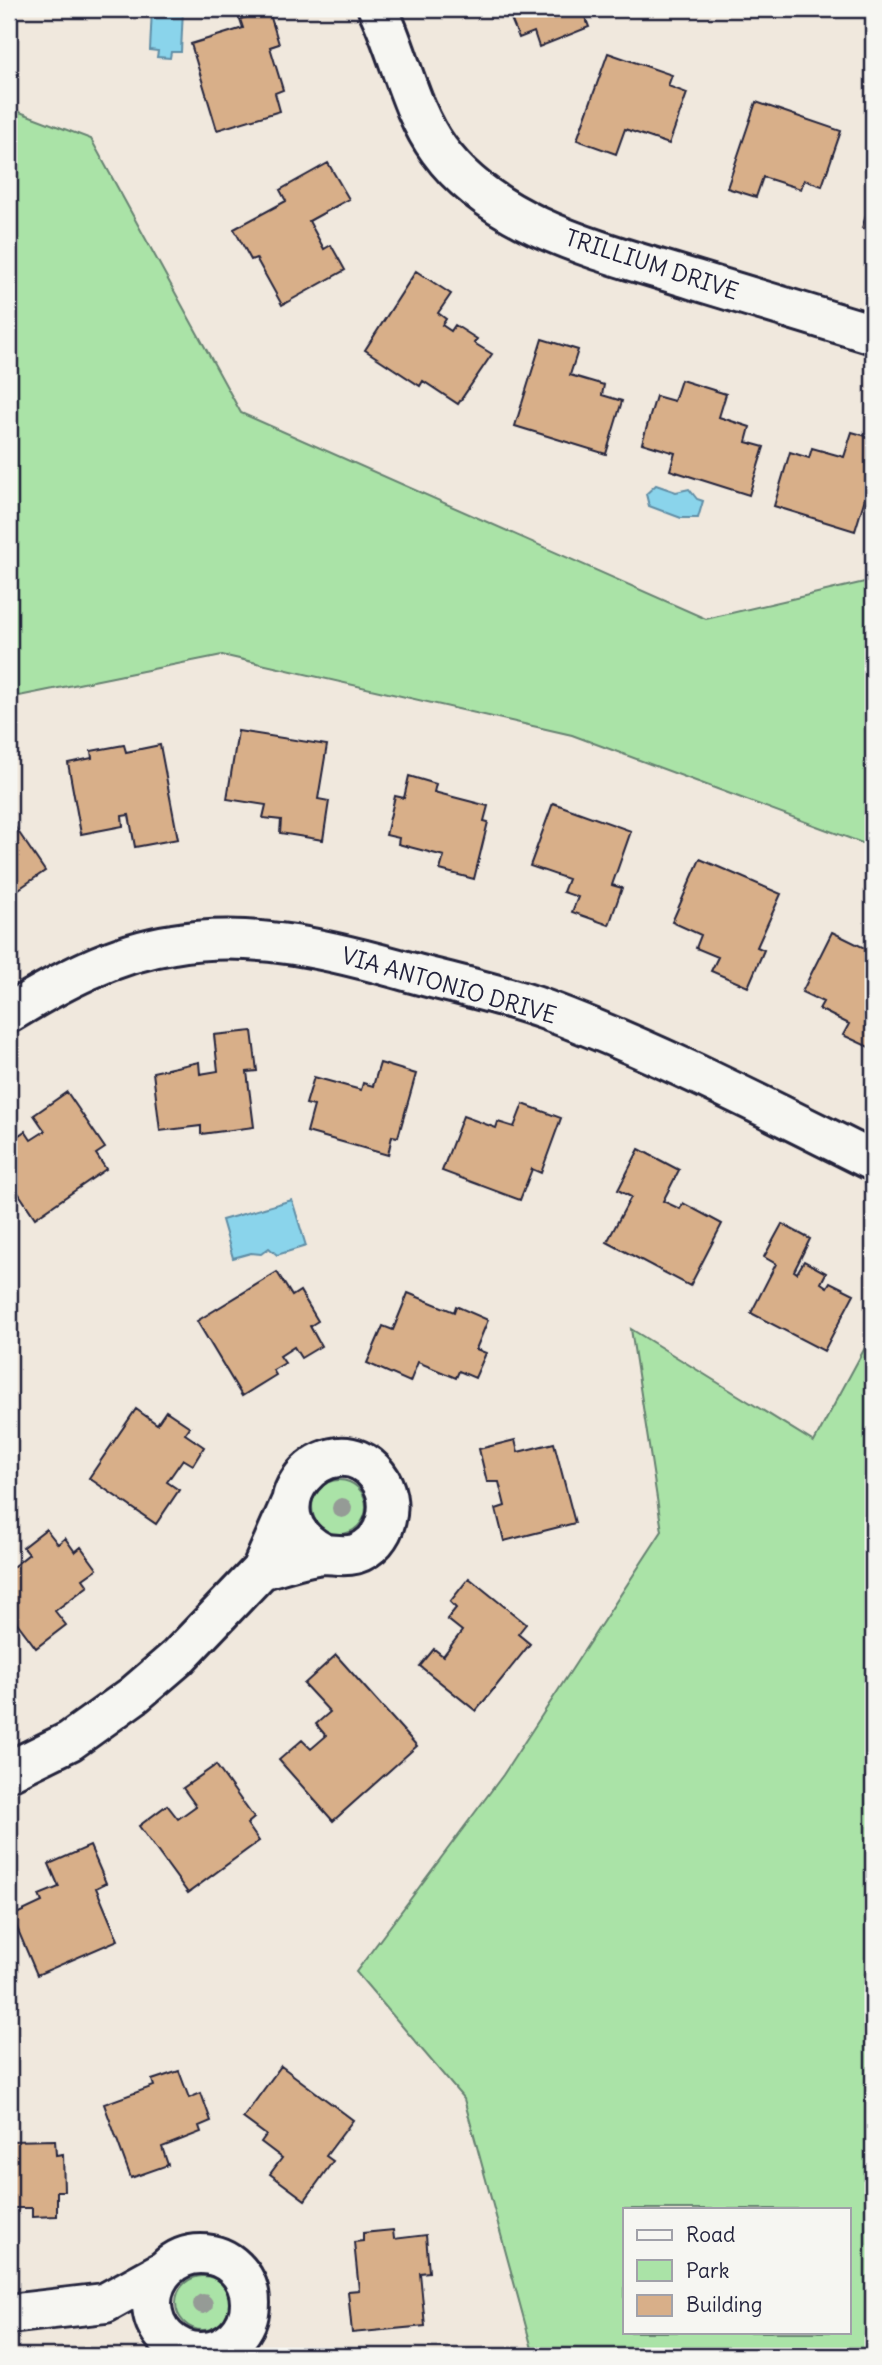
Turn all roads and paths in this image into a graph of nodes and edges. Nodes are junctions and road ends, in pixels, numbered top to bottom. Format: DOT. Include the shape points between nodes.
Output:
graph roads {
  1 [pos="379,9"];
  2 [pos="873,334"];
  3 [pos="9,1013"];
  4 [pos="873,1161"];
  5 [pos="290,1504"];
  6 [pos="325,1554"];
  7 [pos="261,1570"];
  8 [pos="9,1771"];
  9 [pos="163,2271"];
  10 [pos="105,2303"];
  11 [pos="9,2314"];
  12 [pos="162,2332"];
  1 -- 2 [label="street, TRILLIUM DRIVE" via="423,124 438,150 481,193 580,244"];
  3 -- 4 [label="street, VIA ANTONIO DRIVE" via="65,979 173,944 268,941 333,952 543,1009 629,1042"];
  5 -- 6 [label="street" via="299,1535"];
  5 -- 6 [label="street" via="293,1488 303,1474 330,1458 362,1463 380,1479 388,1502 382,1533 357,1553"];
  5 -- 7 [label="street"];
  6 -- 7 [label="street"];
  7 -- 8 [label="street" via="177,1658 134,1695 70,1741"];
  9 -- 10 [label="street"];
  9 -- 12 [label="street" via="152,2301"];
  9 -- 12 [label="street" via="191,2254 223,2258 246,2280 250,2312 244,2328 219,2349 187,2350"];
  10 -- 11 [label="street"];
  10 -- 12 [label="street"];
}
